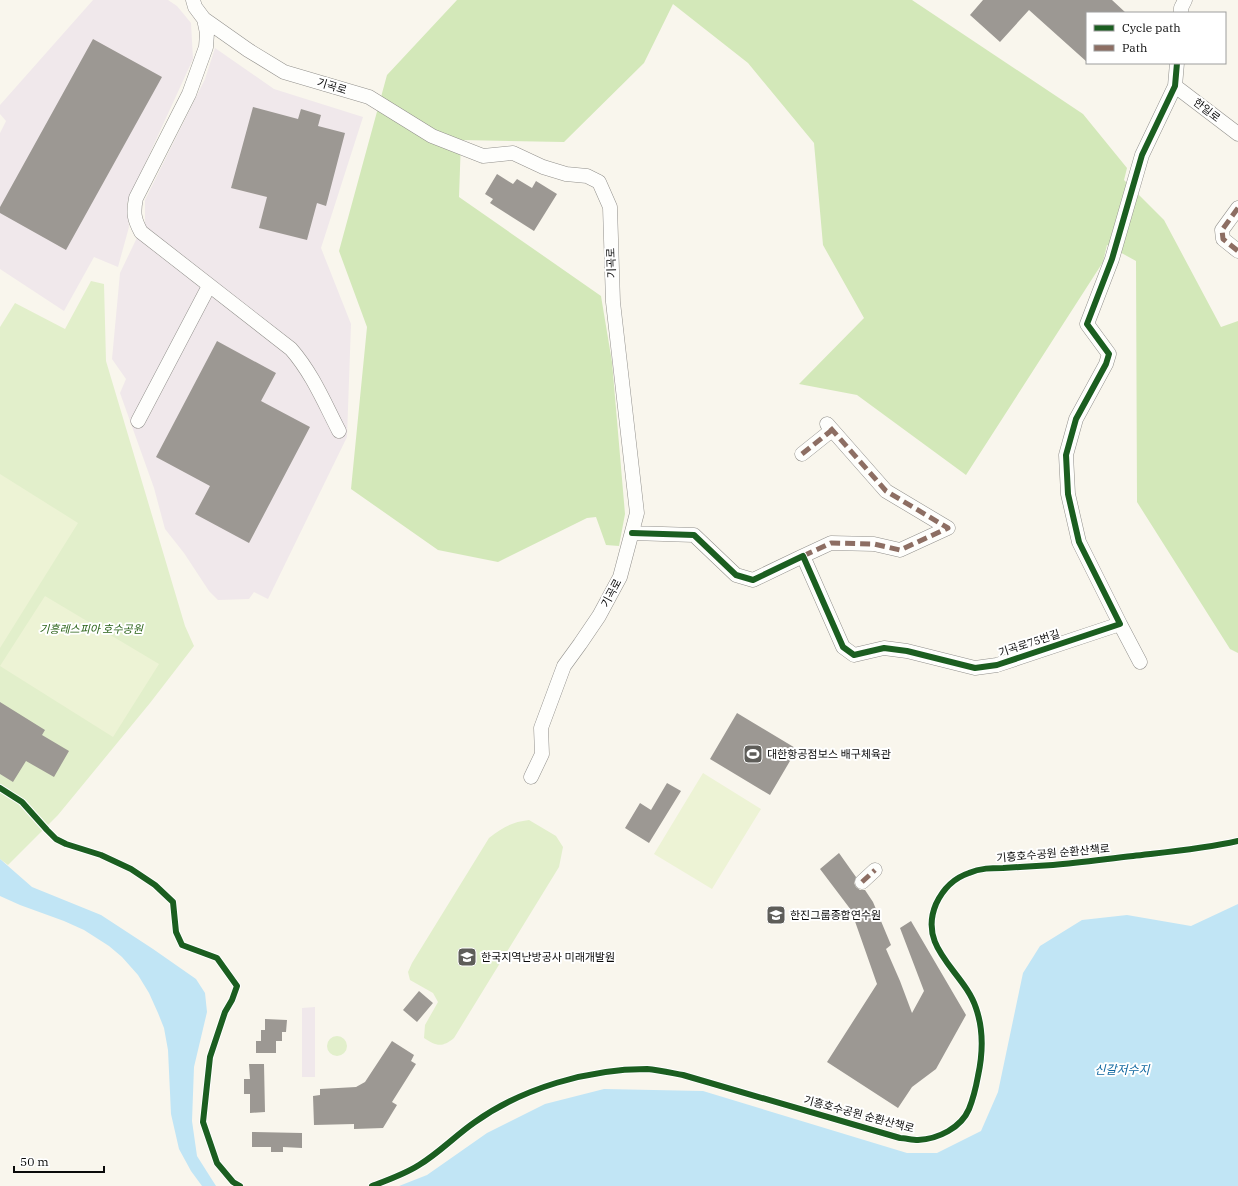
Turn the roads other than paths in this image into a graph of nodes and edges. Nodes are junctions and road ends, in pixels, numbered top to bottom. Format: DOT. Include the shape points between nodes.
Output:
graph roads {
  1 [pos="193,0"];
  2 [pos="1185,0"];
  3 [pos="1181,12"];
  4 [pos="204,19"];
  5 [pos="1177,64"];
  6 [pos="1175,86"];
  7 [pos="1238,134"];
  8 [pos="1238,208"];
  9 [pos="1238,250"];
  10 [pos="209,286"];
  11 [pos="138,421"];
  12 [pos="339,431"];
  13 [pos="802,454"];
  14 [pos="632,533"];
  15 [pos="803,556"];
  16 [pos="1120,624"];
  17 [pos="1140,662"];
  18 [pos="531,777"];
  19 [pos="875,870"];
  20 [pos="862,882"];
  1 -- 4 [label="street, 기곡로"];
  2 -- 3 [label="street"];
  4 -- 10 [label="street" via="206,47 189,94 138,194 134,208 135,220 141,232"];
  4 -- 14 [label="street, 기곡로" via="284,72 370,97 432,136 483,156 513,153 543,167 566,174 586,176 598,182 610,207 613,302 637,513"];
  5 -- 6 [label="street"];
  6 -- 7 [label="street, 한일로"];
  6 -- 16 [label="street" via="1142,155 1112,259 1087,324 1109,354 1076,419 1066,455 1068,494 1079,542"];
  8 -- 9 [label="street" via="1222,230 1223,239"];
  10 -- 11 [label="street"];
  10 -- 12 [label="street" via="291,349 300,359 311,375"];
  13 -- 15 [label="street" via="829,427 886,492 948,528 900,550 874,544 831,543"];
  14 -- 15 [label="street" via="694,535 736,575 753,580"];
  14 -- 18 [label="street, 기곡로" via="620,576 599,616 564,666 541,728 542,754"];
  15 -- 16 [label="street, 기곡로75번길" via="843,647 854,655 884,648 975,668 997,665"];
  16 -- 17 [label="street"];
  19 -- 20 [label="street"];
}
